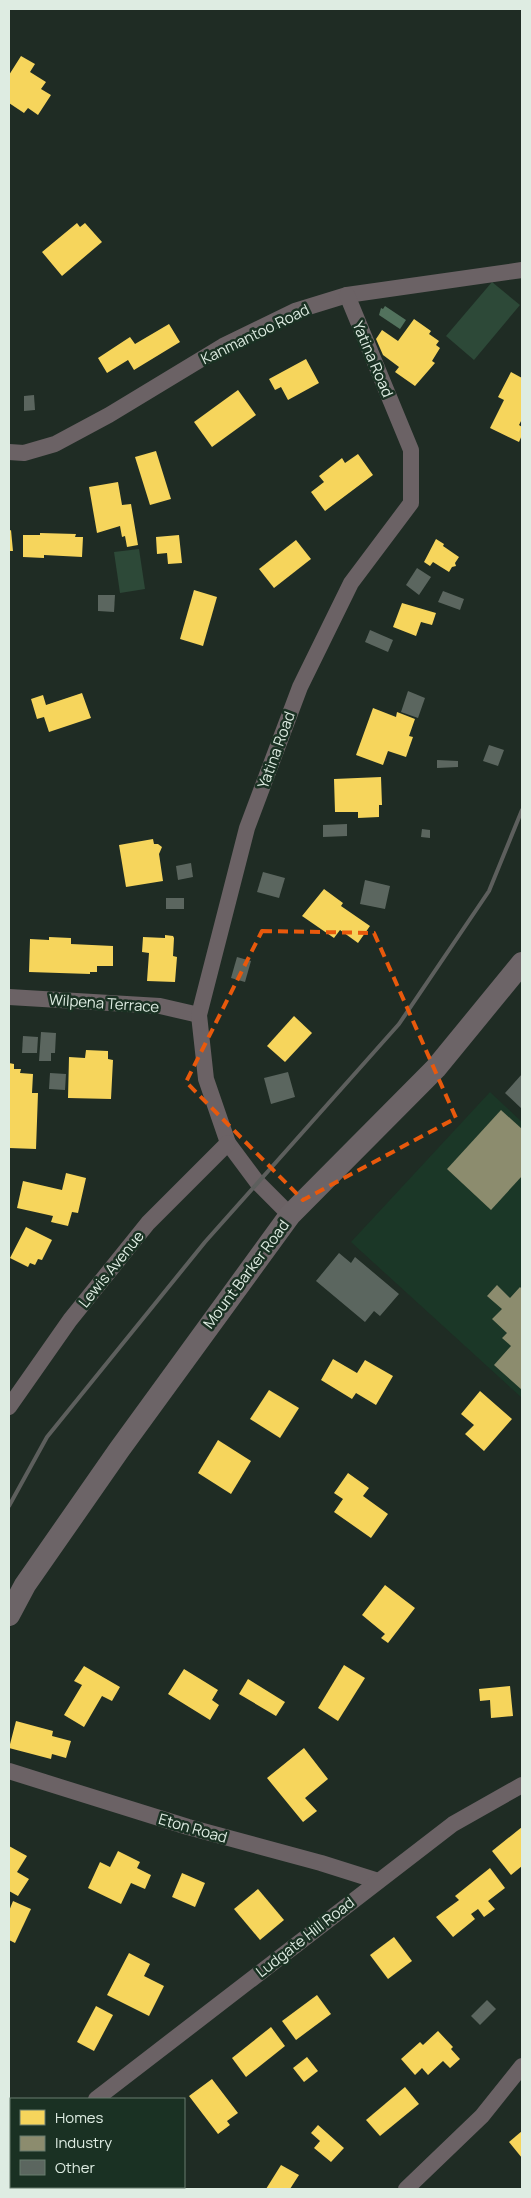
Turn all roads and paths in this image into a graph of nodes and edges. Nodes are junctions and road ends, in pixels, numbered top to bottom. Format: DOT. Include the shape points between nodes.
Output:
graph roads {
  1 [pos="522,270"];
  2 [pos="346,295"];
  3 [pos="9,452"];
  4 [pos="522,964"];
  5 [pos="9,997"];
  6 [pos="199,1015"];
  7 [pos="228,1143"];
  8 [pos="290,1216"];
  9 [pos="9,1407"];
  10 [pos="9,1616"];
  11 [pos="9,1771"];
  12 [pos="522,1785"];
  13 [pos="378,1881"];
  14 [pos="522,2066"];
  15 [pos="97,2098"];
  16 [pos="406,2189"];
  1 -- 2 [label="street, Kanmantoo Road"];
  2 -- 3 [label="street, Kanmantoo Road" via="295,311 223,346 55,444 24,453"];
  2 -- 6 [label="street, Yatina Road" via="411,450 411,503 351,583 300,687 247,828"];
  4 -- 8 [label="main road, Mount Barker Road" via="436,1068"];
  5 -- 6 [label="street, Wilpena Terrace" via="160,1006"];
  6 -- 7 [label="street, Yatina Road" via="206,1079"];
  7 -- 8 [label="street, Yatina Road" via="257,1182"];
  7 -- 9 [label="street, Lewis Avenue" via="148,1223 70,1320"];
  8 -- 10 [label="main road, Mount Barker Road" via="119,1450 26,1585"];
  11 -- 13 [label="street, Eton Road" via="188,1827"];
  12 -- 13 [label="street, Ludgate Hill Road" via="453,1824"];
  13 -- 15 [label="street, Ludgate Hill Road"];
  14 -- 16 [label="street" via="482,2116"];
}
